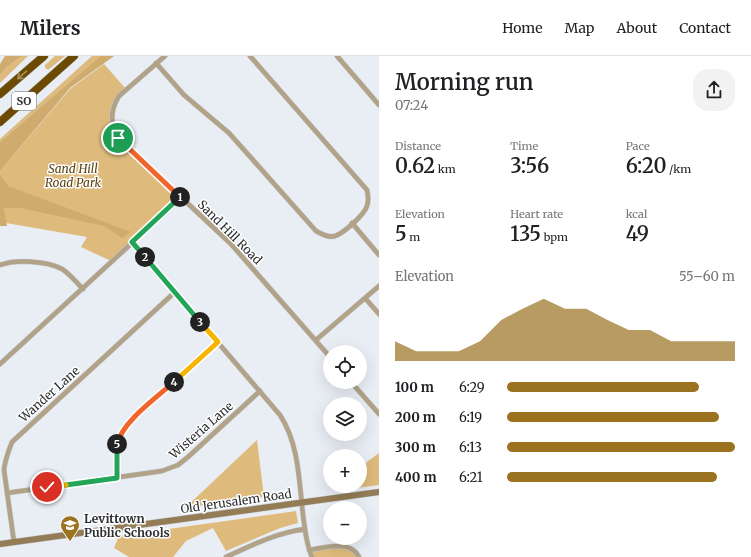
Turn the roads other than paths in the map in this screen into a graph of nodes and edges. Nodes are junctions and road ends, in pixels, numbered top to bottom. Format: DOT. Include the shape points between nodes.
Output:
graph roads {
  1 [pos="44,56"];
  2 [pos="74,56"];
  3 [pos="165,56"];
  4 [pos="250,56"];
  5 [pos="337,56"];
  6 [pos="156,64"];
  7 [pos="0,94"];
  8 [pos="379,105"];
  9 [pos="0,122"];
  10 [pos="181,198"];
  11 [pos="352,223"];
  12 [pos="132,242"];
  13 [pos="379,255"];
  14 [pos="0,265"];
  15 [pos="379,286"];
  16 [pos="82,289"];
  17 [pos="175,292"];
  18 [pos="365,298"];
  19 [pos="379,314"];
  20 [pos="316,340"];
  21 [pos="218,342"];
  22 [pos="323,348"];
  23 [pos="0,364"];
  24 [pos="357,389"];
  25 [pos="260,391"];
  26 [pos="379,414"];
  27 [pos="117,478"];
  28 [pos="379,492"];
  29 [pos="7,493"];
  30 [pos="302,503"];
  31 [pos="305,529"];
  32 [pos="14,542"];
  33 [pos="0,544"];
  34 [pos="309,550"];
  35 [pos="226,557"];
  36 [pos="312,557"];
  37 [pos="359,557"];
  1 -- 7 [label="highway, SO, one-way"];
  2 -- 9 [label="highway, SO"];
  3 -- 6 [label="street"];
  4 -- 11 [label="street" via="366,190 367,206 363,214"];
  5 -- 8 [label="street"];
  6 -- 10 [label="street" via="119,96 112,113 112,121 118,138"];
  6 -- 11 [label="street" via="192,102 229,132 316,231 326,236 334,236"];
  10 -- 12 [label="street, Sand Hill Road"];
  10 -- 20 [label="street, Sand Hill Road" via="232,244"];
  11 -- 13 [label="street"];
  12 -- 16 [label="street, Sand Hill Road"];
  12 -- 17 [label="street"];
  14 -- 16 [label="street" via="20,261 55,267 74,279"];
  15 -- 18 [label="street"];
  16 -- 23 [label="street, Sand Hill Road"];
  17 -- 21 [label="street"];
  17 -- 29 [label="street, Wander Lane" via="16,438 5,461"];
  18 -- 19 [label="street"];
  18 -- 20 [label="street"];
  20 -- 22 [label="street, Sand Hill Road"];
  21 -- 25 [label="street"];
  21 -- 27 [label="street" via="123,430 116,447"];
  24 -- 26 [label="street"];
  25 -- 27 [label="street, Wisteria Lane" via="178,465 162,471"];
  25 -- 30 [label="street" via="290,432"];
  27 -- 29 [label="street, Wisteria Lane"];
  28 -- 30 [label="main road, Old Jerusalem Road"];
  29 -- 32 [label="street, Wander Lane"];
  30 -- 31 [label="street"];
  30 -- 32 [label="main road, Old Jerusalem Road"];
  31 -- 34 [label="street"];
  31 -- 35 [label="street" via="261,540"];
  32 -- 33 [label="main road, Old Jerusalem Road"];
  34 -- 36 [label="street"];
  34 -- 37 [label="street" via="344,546 356,551"];
}
